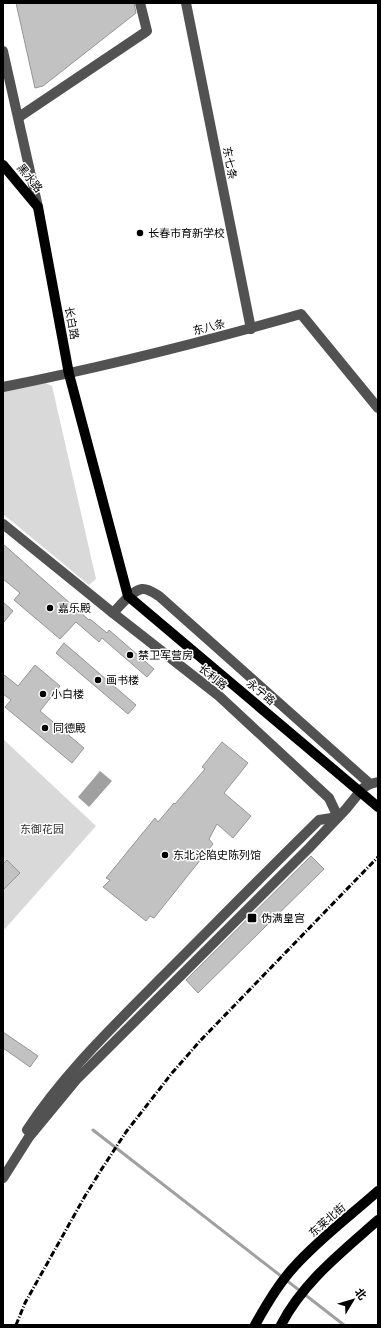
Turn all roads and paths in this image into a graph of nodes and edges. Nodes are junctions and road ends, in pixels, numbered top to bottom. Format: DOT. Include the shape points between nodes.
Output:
graph roads {
  1 [pos="140,3"];
  2 [pos="186,3"];
  3 [pos="3,51"];
  4 [pos="19,118"];
  5 [pos="3,165"];
  6 [pos="38,207"];
  7 [pos="251,328"];
  8 [pos="69,374"];
  9 [pos="3,387"];
  10 [pos="378,408"];
  11 [pos="3,524"];
  12 [pos="128,596"];
  13 [pos="112,613"];
  14 [pos="370,785"];
  15 [pos="378,807"];
  16 [pos="338,817"];
  17 [pos="3,1168"];
  18 [pos="3,1178"];
  19 [pos="378,1191"];
  20 [pos="378,1220"];
  21 [pos="255,1325"];
  22 [pos="281,1325"];
  1 -- 4 [label="street" via="147,31"];
  2 -- 7 [label="street, 东七条"];
  3 -- 4 [label="street, 长白路"];
  4 -- 6 [label="street, 长白路"];
  5 -- 6 [label="main road, 黑水路"];
  6 -- 8 [label="main road, 长白路"];
  7 -- 8 [label="street, 东八条"];
  7 -- 10 [label="street, 东八条" via="301,314"];
  8 -- 9 [label="street, 东八条"];
  8 -- 12 [label="main road, 长白路"];
  11 -- 13 [label="street, 长利路"];
  12 -- 13 [label="street"];
  12 -- 14 [label="street" via="141,589 159,596"];
  12 -- 15 [label="main road, 永宁路"];
  13 -- 16 [label="street, 长利路" via="218,696 328,798"];
  14 -- 16 [label="street"];
  16 -- 17 [label="street" via="319,820 131,1008 67,1076"];
  16 -- 18 [label="street" via="76,1080 29,1137"];
  19 -- 21 [label="main road, 东莱北街" via="293,1268"];
  20 -- 22 [label="main road" via="311,1282"];
}
